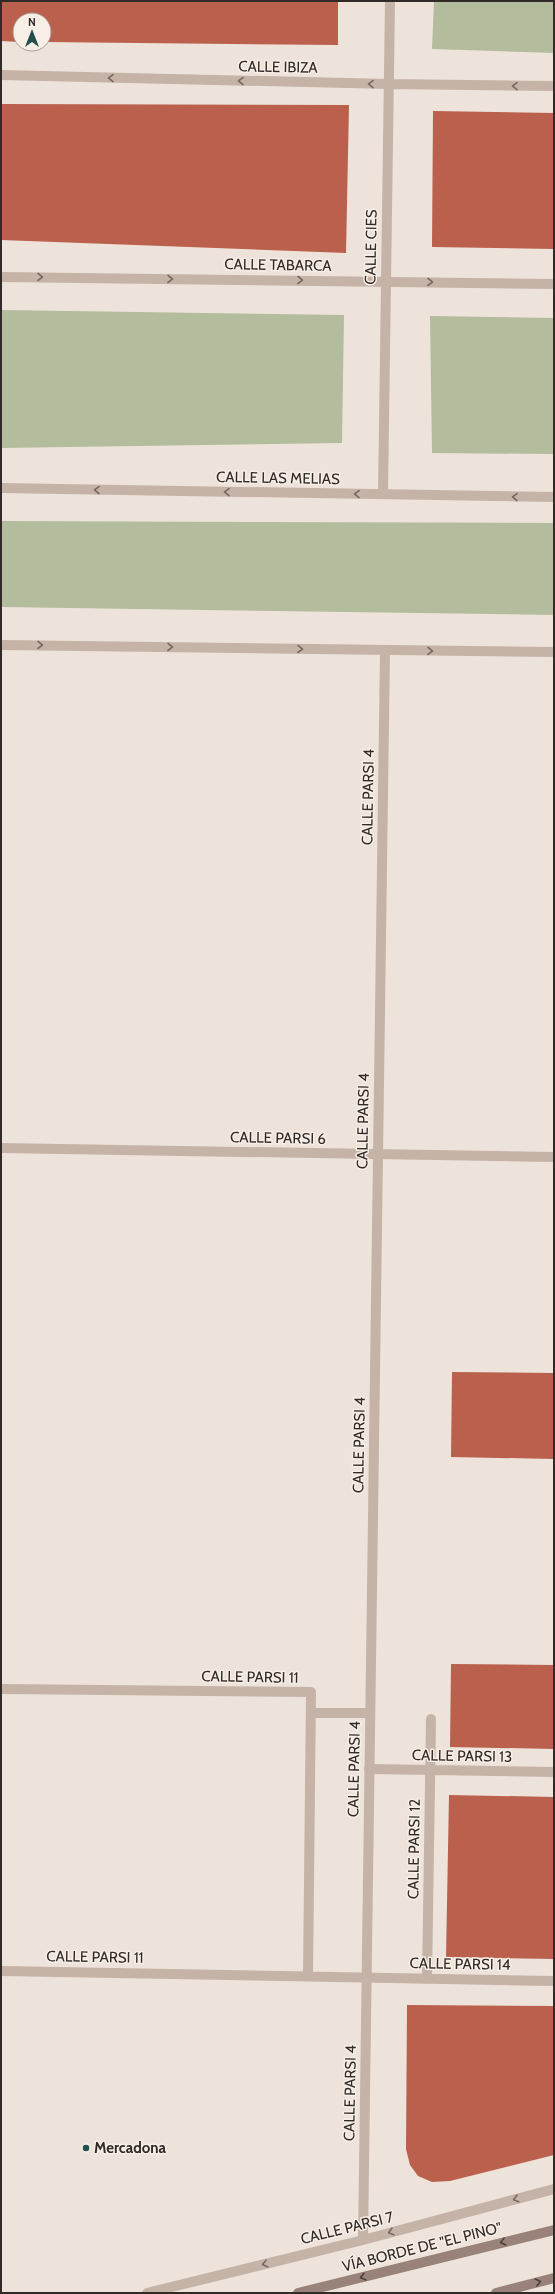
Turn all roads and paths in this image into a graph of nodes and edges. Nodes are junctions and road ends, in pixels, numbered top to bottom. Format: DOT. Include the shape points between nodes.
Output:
graph roads {
  1 [pos="390,1"];
  2 [pos="1,75"];
  3 [pos="389,84"];
  4 [pos="554,86"];
  5 [pos="1,277"];
  6 [pos="386,281"];
  7 [pos="554,284"];
  8 [pos="1,488"];
  9 [pos="383,494"];
  10 [pos="554,498"];
  11 [pos="1,645"];
  12 [pos="385,650"];
  13 [pos="554,652"];
  14 [pos="1,1148"];
  15 [pos="378,1155"];
  16 [pos="554,1157"];
  17 [pos="1,1689"];
  18 [pos="311,1713"];
  19 [pos="370,1713"];
  20 [pos="431,1719"];
  21 [pos="369,1769"];
  22 [pos="430,1770"];
  23 [pos="554,1772"];
  24 [pos="1,1971"];
  25 [pos="308,1976"];
  26 [pos="366,1978"];
  27 [pos="428,1979"];
  28 [pos="554,1981"];
  29 [pos="554,2189"];
  30 [pos="554,2230"];
  31 [pos="363,2240"];
  32 [pos="554,2278"];
  33 [pos="148,2293"];
  34 [pos="298,2293"];
  35 [pos="496,2293"];
  1 -- 3 [label="street, CALLE CIES"];
  3 -- 2 [label="street, CALLE IBIZA, one-way"];
  4 -- 3 [label="street, CALLE IBIZA, one-way"];
  3 -- 6 [label="street, CALLE CIES"];
  5 -- 6 [label="street, CALLE TABARCA, one-way"];
  6 -- 7 [label="street, CALLE TABARCA, one-way"];
  6 -- 9 [label="street, CALLE CIES"];
  9 -- 8 [label="street, CALLE LAS MELIAS, one-way"];
  10 -- 9 [label="street, CALLE LAS MELIAS, one-way"];
  11 -- 12 [label="street, one-way"];
  12 -- 13 [label="street, one-way"];
  12 -- 15 [label="street, CALLE PARSI 4"];
  14 -- 15 [label="street, CALLE PARSI 6"];
  15 -- 16 [label="street, CALLE PARSI 6"];
  15 -- 19 [label="street, CALLE PARSI 4"];
  17 -- 18 [label="street, CALLE PARSI 11" via="311,1692"];
  18 -- 19 [label="street"];
  18 -- 25 [label="street, CALLE PARSI 11"];
  19 -- 21 [label="street, CALLE PARSI 4"];
  20 -- 22 [label="street, CALLE PARSI 12"];
  21 -- 22 [label="street, CALLE PARSI 13"];
  21 -- 26 [label="street, CALLE PARSI 4"];
  22 -- 23 [label="street, CALLE PARSI 13"];
  22 -- 27 [label="street, CALLE PARSI 12"];
  24 -- 25 [label="street, CALLE PARSI 11"];
  25 -- 26 [label="street, CALLE PARSI 11"];
  26 -- 27 [label="street, CALLE PARSI 14"];
  26 -- 31 [label="street, CALLE PARSI 4"];
  27 -- 28 [label="street, CALLE PARSI 14"];
  29 -- 31 [label="street, CALLE PARSI 7, one-way"];
  30 -- 34 [label="main road, VÍA BORDE DE \"EL PINO\", one-way"];
  31 -- 33 [label="street, CALLE PARSI 7, one-way"];
  35 -- 32 [label="main road, one-way"];
}
